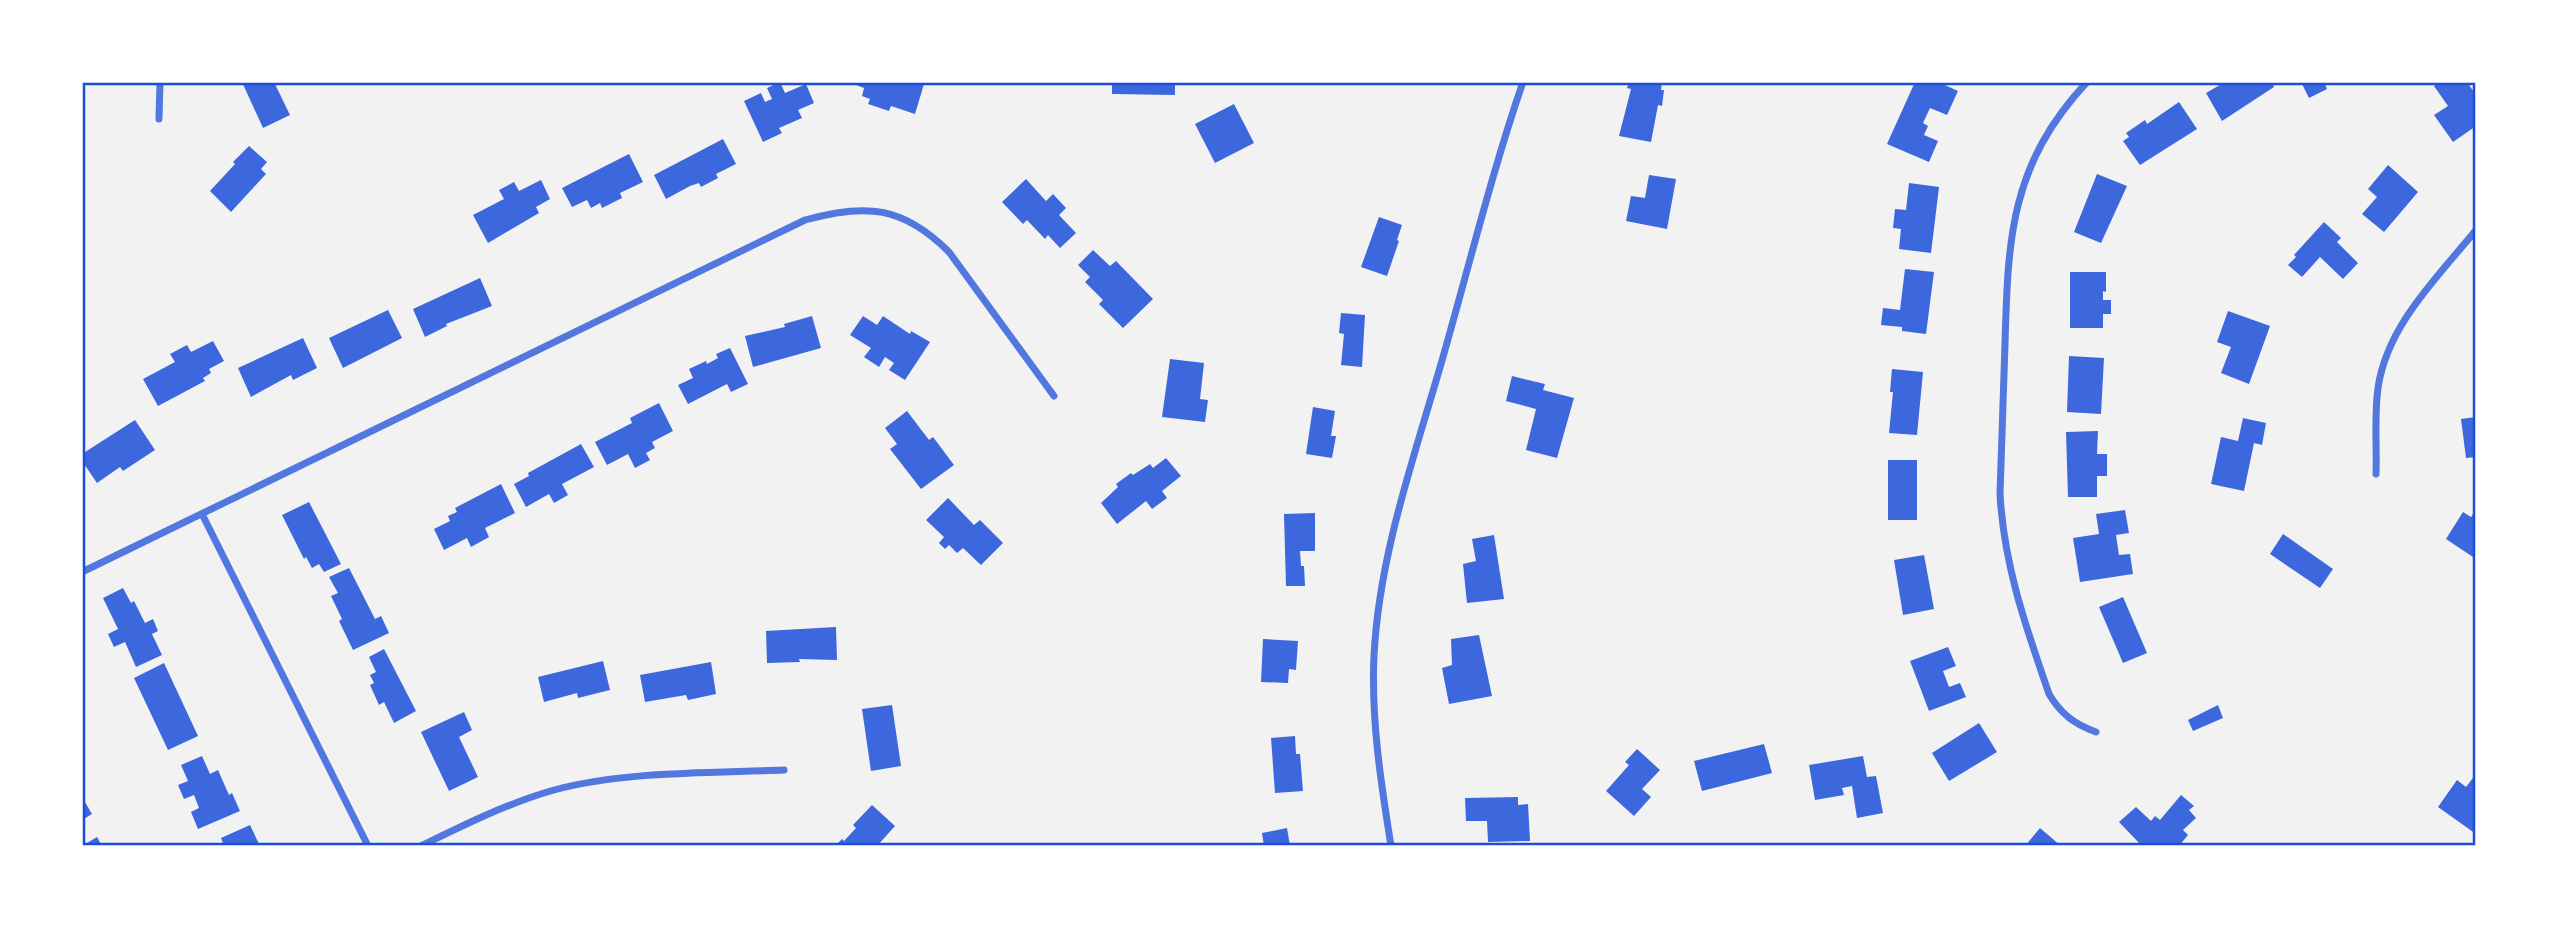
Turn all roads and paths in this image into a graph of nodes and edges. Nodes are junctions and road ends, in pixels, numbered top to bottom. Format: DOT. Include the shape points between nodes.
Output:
graph roads {
  1 [pos="160,82"];
  2 [pos="1523,82"];
  3 [pos="2087,82"];
  4 [pos="159,118"];
  5 [pos="2476,230"];
  6 [pos="1054,396"];
  7 [pos="2376,474"];
  8 [pos="202,514"];
  9 [pos="82,572"];
  10 [pos="2096,732"];
  11 [pos="784,770"];
  12 [pos="368,846"];
  13 [pos="421,846"];
  14 [pos="1391,846"];
  1 -- 4 [label="street"];
  2 -- 14 [label="street" via="1397,517 1380,594 1374,656 1375,722"];
  3 -- 10 [label="street" via="2045,138 2014,215 2007,260 2000,494 2002,532 2019,605 2049,694 2068,718"];
  5 -- 7 [label="street" via="2413,307 2385,360 2378,388"];
  6 -- 8 [label="street" via="936,239 890,214 840,210 806,220"];
  8 -- 9 [label="street"];
  8 -- 12 [label="street"];
  11 -- 13 [label="street" via="625,778 558,789 481,817"];
}
